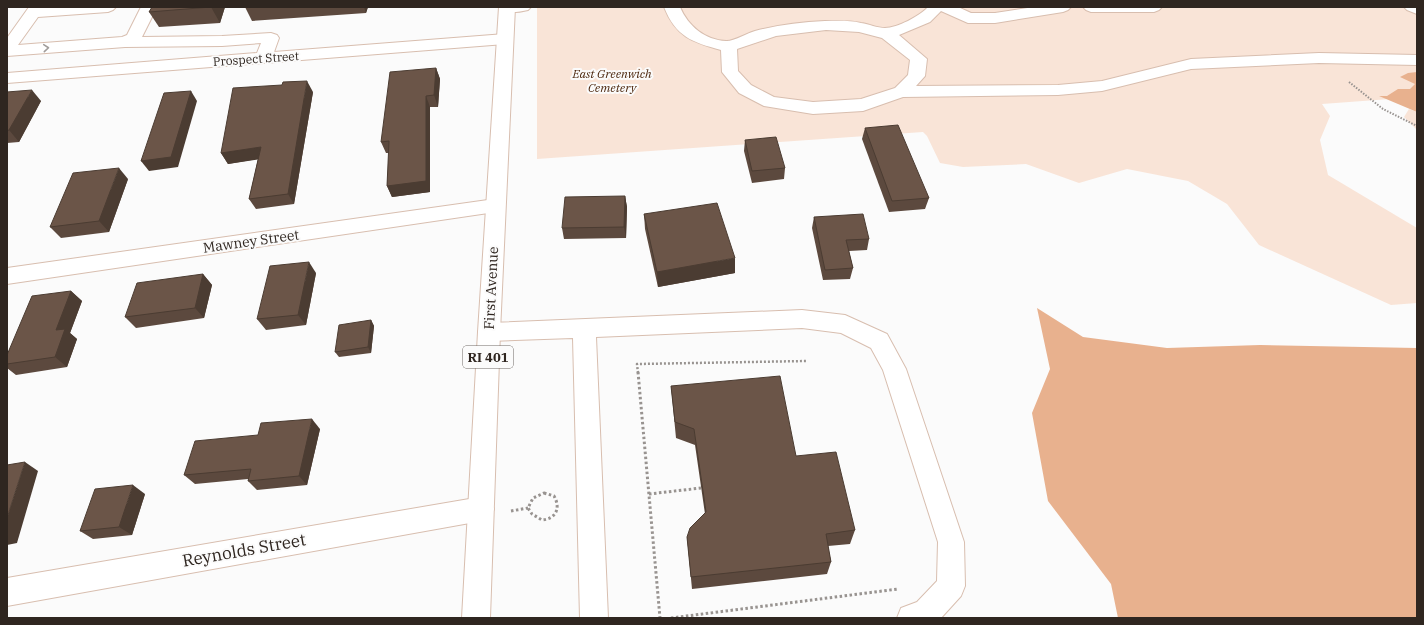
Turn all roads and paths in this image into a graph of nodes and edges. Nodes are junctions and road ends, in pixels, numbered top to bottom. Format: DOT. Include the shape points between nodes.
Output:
graph roads {
  1 [pos="108,7"];
  2 [pos="149,7"];
  3 [pos="512,7"];
  4 [pos="672,7"];
  5 [pos="936,7"];
  6 [pos="946,7"];
  7 [pos="1063,7"];
  8 [pos="1091,7"];
  9 [pos="1154,7"];
  10 [pos="1412,7"];
  11 [pos="1417,9"];
  12 [pos="35,10"];
  13 [pos="886,34"];
  14 [pos="505,40"];
  15 [pos="222,41"];
  16 [pos="125,42"];
  17 [pos="729,47"];
  18 [pos="7,50"];
  19 [pos="263,58"];
  20 [pos="1319,58"];
  21 [pos="1417,60"];
  22 [pos="214,62"];
  23 [pos="7,78"];
  24 [pos="901,92"];
  25 [pos="1417,126"];
  26 [pos="495,206"];
  27 [pos="7,276"];
  28 [pos="584,327"];
  29 [pos="489,332"];
  30 [pos="807,361"];
  31 [pos="701,488"];
  32 [pos="648,494"];
  33 [pos="528,508"];
  34 [pos="481,509"];
  35 [pos="510,512"];
  36 [pos="901,589"];
  37 [pos="7,592"];
  38 [pos="476,618"];
  39 [pos="594,618"];
  40 [pos="660,618"];
  41 [pos="671,618"];
  42 [pos="911,618"];
  1 -- 12 [label="street"];
  2 -- 16 [label="street" via="132,38"];
  3 -- 14 [label="street, First Avenue / RI 401"];
  4 -- 17 [label="street" via="675,17 686,32"];
  5 -- 13 [label="street" via="928,16"];
  6 -- 7 [label="street" via="968,18 995,18"];
  8 -- 9 [label="street"];
  10 -- 11 [label="street"];
  12 -- 18 [label="street"];
  13 -- 17 [label="street" via="861,28 827,25 771,31 747,38"];
  13 -- 24 [label="street" via="919,59 916,76"];
  14 -- 19 [label="street, Prospect Street"];
  14 -- 26 [label="street, First Avenue / RI 401"];
  15 -- 16 [label="street"];
  15 -- 19 [label="street" via="271,38"];
  15 -- 22 [label="street"];
  18 -- 16 [label="street, one-way"];
  17 -- 24 [label="street" via="730,72 745,89 770,102 813,108 863,105"];
  19 -- 22 [label="street, Prospect Street"];
  20 -- 21 [label="street"];
  20 -- 24 [label="street" via="1191,64 1102,86 1058,90"];
  20 -- 25 [label="path" via="1383,109"];
  22 -- 23 [label="street, Prospect Street"];
  26 -- 27 [label="street, Mawney Street"];
  26 -- 29 [label="street, First Avenue / RI 401"];
  28 -- 29 [label="street"];
  28 -- 39 [label="street"];
  28 -- 42 [label="street" via="802,319 845,324 879,342 894,369 951,542 951,586 925,615"];
  29 -- 34 [label="street, First Avenue / RI 401"];
  30 -- 32 [label="path" via="637,364"];
  31 -- 32 [label="path"];
  32 -- 40 [label="path"];
  33 -- 33 [label="path" via="533,498 544,493 554,496 558,505 557,512 543,521 536,520"];
  33 -- 35 [label="path"];
  34 -- 37 [label="street, Reynolds Street"];
  34 -- 38 [label="street, First Avenue / RI 401"];
  36 -- 41 [label="path"];
}
